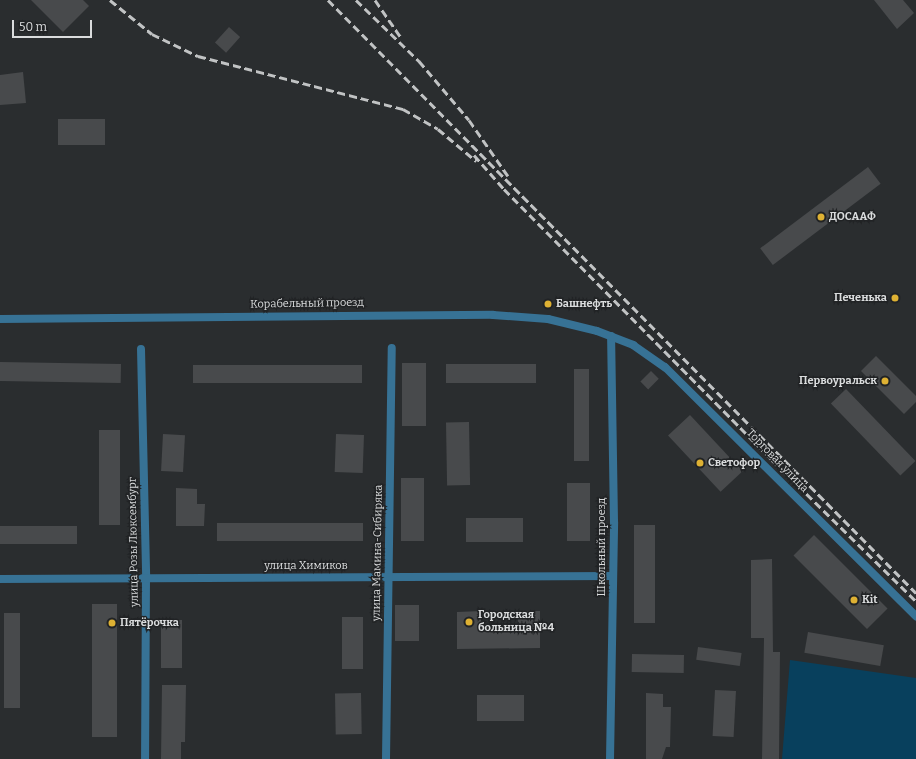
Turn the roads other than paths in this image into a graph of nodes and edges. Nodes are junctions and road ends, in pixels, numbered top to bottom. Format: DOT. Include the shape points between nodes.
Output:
graph roads {
  1 [pos="0,319"];
  2 [pos="611,336"];
  3 [pos="392,348"];
  4 [pos="141,349"];
  5 [pos="613,576"];
  6 [pos="389,577"];
  7 [pos="146,578"];
  8 [pos="0,579"];
  9 [pos="916,616"];
  10 [pos="144,759"];
  11 [pos="386,759"];
  12 [pos="610,759"];
  1 -- 2 [label="street, Корабельный проезд" via="522,316 571,324"];
  2 -- 5 [label="street, Школьный проезд"];
  2 -- 9 [label="street, Торговая улица" via="638,348 665,367"];
  3 -- 6 [label="street, улица Мамина-Сибиряка"];
  4 -- 7 [label="street, улица Розы Люксембург"];
  5 -- 6 [label="street, улица Химиков"];
  5 -- 12 [label="street, Школьный проезд"];
  6 -- 7 [label="street, улица Химиков"];
  6 -- 11 [label="street, улица Мамина-Сибиряка"];
  7 -- 8 [label="street, улица Химиков"];
  7 -- 10 [label="street, улица Розы Люксембург"];
}
